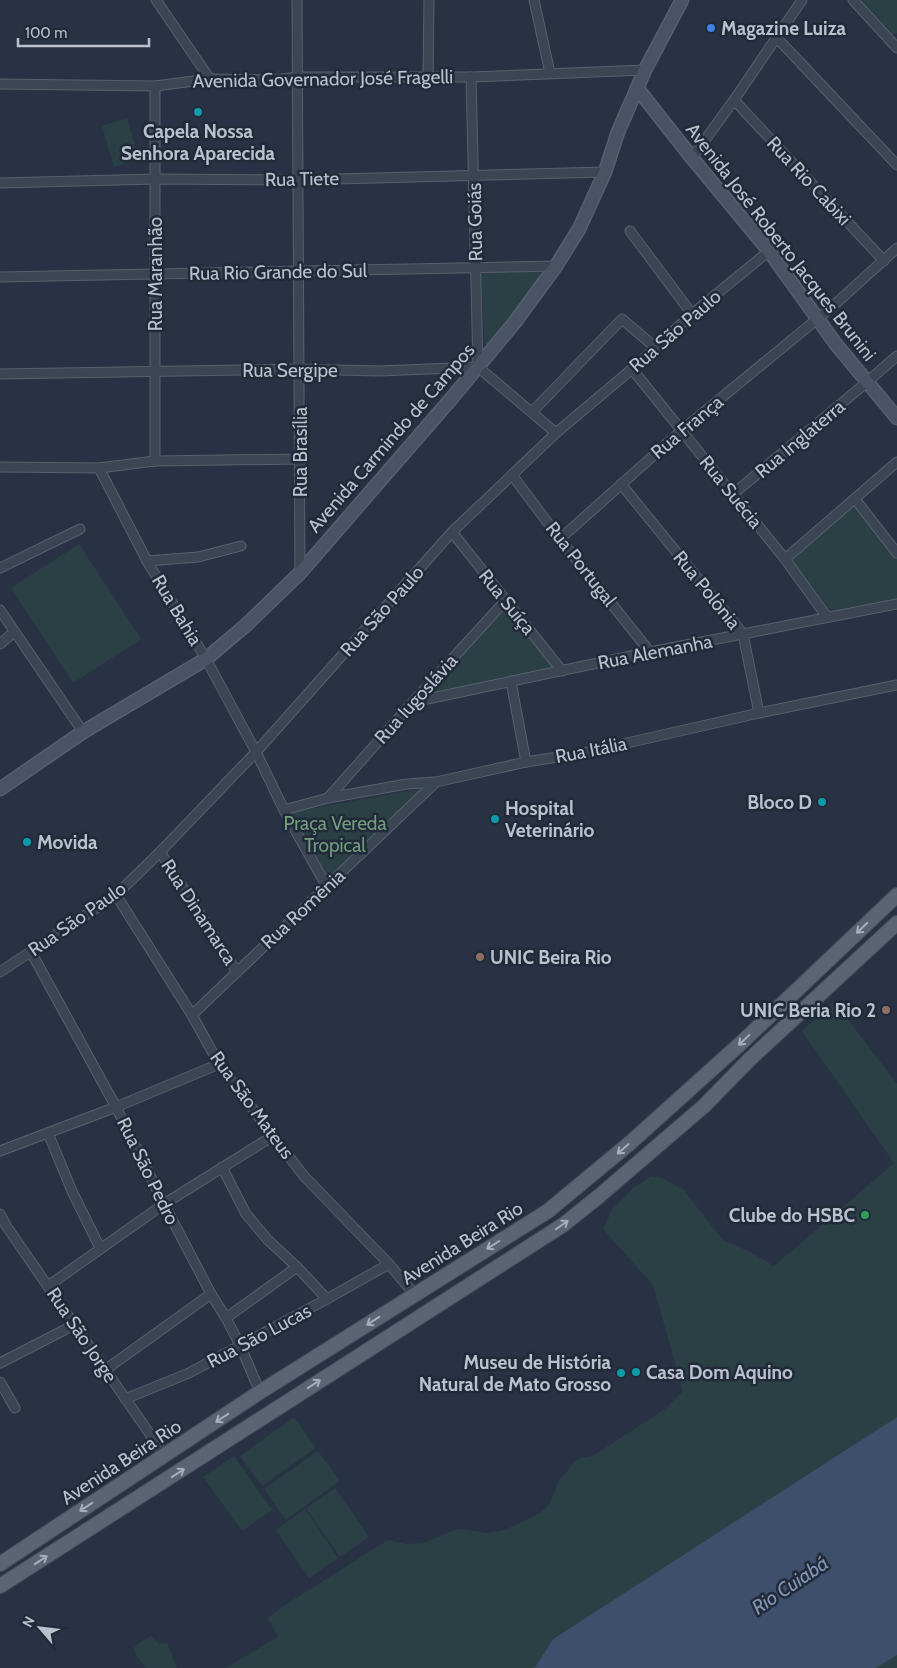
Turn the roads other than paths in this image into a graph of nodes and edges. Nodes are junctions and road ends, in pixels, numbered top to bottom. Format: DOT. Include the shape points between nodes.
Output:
graph roads {
  1 [pos="156,0"];
  2 [pos="297,0"];
  3 [pos="429,0"];
  4 [pos="534,0"];
  5 [pos="682,0"];
  6 [pos="802,0"];
  7 [pos="852,0"];
  8 [pos="776,37"];
  9 [pos="895,42"];
  10 [pos="645,70"];
  11 [pos="550,73"];
  12 [pos="298,77"];
  13 [pos="428,77"];
  14 [pos="471,77"];
  15 [pos="210,79"];
  16 [pos="0,84"];
  17 [pos="156,86"];
  18 [pos="637,88"];
  19 [pos="734,100"];
  20 [pos="692,158"];
  21 [pos="897,165"];
  22 [pos="605,172"];
  23 [pos="474,176"];
  24 [pos="156,179"];
  25 [pos="298,180"];
  26 [pos="0,183"];
  27 [pos="630,231"];
  28 [pos="897,248"];
  29 [pos="768,251"];
  30 [pos="884,261"];
  31 [pos="556,266"];
  32 [pos="476,268"];
  33 [pos="299,272"];
  34 [pos="156,274"];
  35 [pos="0,277"];
  36 [pos="692,314"];
  37 [pos="818,319"];
  38 [pos="656,348"];
  39 [pos="897,356"];
  40 [pos="478,367"];
  41 [pos="299,369"];
  42 [pos="632,370"];
  43 [pos="155,372"];
  44 [pos="0,374"];
  45 [pos="868,382"];
  46 [pos="532,412"];
  47 [pos="897,418"];
  48 [pos="681,431"];
  49 [pos="556,433"];
  50 [pos="300,459"];
  51 [pos="155,461"];
  52 [pos="897,462"];
  53 [pos="0,467"];
  54 [pos="99,468"];
  55 [pos="512,475"];
  56 [pos="621,484"];
  57 [pos="732,495"];
  58 [pos="854,499"];
  59 [pos="80,529"];
  60 [pos="452,532"];
  61 [pos="560,539"];
  62 [pos="241,546"];
  63 [pos="897,552"];
  64 [pos="785,558"];
  65 [pos="147,560"];
  66 [pos="0,568"];
  67 [pos="300,573"];
  68 [pos="506,600"];
  69 [pos="897,604"];
  70 [pos="0,610"];
  71 [pos="827,617"];
  72 [pos="14,632"];
  73 [pos="743,634"];
  74 [pos="0,644"];
  75 [pos="650,652"];
  76 [pos="206,659"];
  77 [pos="562,671"];
  78 [pos="511,682"];
  79 [pos="897,685"];
  80 [pos="413,702"];
  81 [pos="758,713"];
  82 [pos="83,732"];
  83 [pos="256,752"];
  84 [pos="526,762"];
  85 [pos="436,782"];
  86 [pos="0,789"];
  87 [pos="328,798"];
  88 [pos="284,810"];
  89 [pos="160,852"];
  90 [pos="327,887"];
  91 [pos="897,894"];
  92 [pos="116,895"];
  93 [pos="897,923"];
  94 [pos="31,952"];
  95 [pos="0,972"];
  96 [pos="237,972"];
  97 [pos="192,1015"];
  98 [pos="219,1064"];
  99 [pos="694,1086"];
  100 [pos="675,1102"];
  101 [pos="704,1106"];
  102 [pos="116,1107"];
  103 [pos="684,1122"];
  104 [pos="48,1133"];
  105 [pos="273,1136"];
  106 [pos="0,1151"];
  107 [pos="222,1167"];
  108 [pos="164,1204"];
  109 [pos="0,1214"];
  110 [pos="100,1248"];
  111 [pos="389,1264"];
  112 [pos="297,1266"];
  113 [pos="48,1286"];
  114 [pos="211,1294"];
  115 [pos="414,1294"];
  116 [pos="327,1300"];
  117 [pos="226,1318"];
  118 [pos="74,1325"];
  119 [pos="376,1343"];
  120 [pos="240,1346"];
  121 [pos="0,1364"];
  122 [pos="105,1370"];
  123 [pos="0,1382"];
  124 [pos="257,1395"];
  125 [pos="126,1399"];
  126 [pos="15,1408"];
  127 [pos="260,1420"];
  128 [pos="165,1456"];
  129 [pos="0,1564"];
  130 [pos="0,1586"];
  1 -- 15 [label="street"];
  2 -- 12 [label="street, Rua Brasília"];
  3 -- 13 [label="street"];
  4 -- 11 [label="street"];
  5 -- 10 [label="main road, Avenida Carmindo de Campos"];
  6 -- 8 [label="street"];
  7 -- 9 [label="street"];
  8 -- 19 [label="street"];
  8 -- 21 [label="street"];
  10 -- 11 [label="street, Avenida Governador José Fragelli"];
  10 -- 18 [label="main road, Avenida Carmindo de Campos"];
  11 -- 14 [label="street, Avenida Governador José Fragelli"];
  12 -- 13 [label="street, Avenida Governador José Fragelli"];
  12 -- 15 [label="street, Avenida Governador José Fragelli"];
  12 -- 25 [label="street, Rua Brasília"];
  13 -- 14 [label="street, Avenida Governador José Fragelli"];
  14 -- 23 [label="street, Rua Goiás"];
  15 -- 17 [label="street, Avenida Governador José Fragelli"];
  16 -- 17 [label="street, Avenida Governador José Fragelli"];
  17 -- 24 [label="street, Rua Maranhão"];
  18 -- 20 [label="main road, Avenida José Roberto Jacques Brunini"];
  18 -- 22 [label="main road, Avenida Carmindo de Campos"];
  19 -- 20 [label="street"];
  19 -- 30 [label="street, Rua Rio Cabixi"];
  20 -- 29 [label="main road, Avenida José Roberto Jacques Brunini"];
  22 -- 23 [label="street, Rua Tiete"];
  22 -- 31 [label="main road, Avenida Carmindo de Campos" via="579,229"];
  23 -- 25 [label="street, Rua Tiete"];
  23 -- 32 [label="street, Rua Goiás"];
  24 -- 25 [label="street, Rua Tiete"];
  24 -- 26 [label="street, Rua Tiete"];
  24 -- 34 [label="street, Rua Maranhão"];
  25 -- 33 [label="street, Rua Brasília"];
  27 -- 36 [label="street"];
  28 -- 30 [label="street, Rua França"];
  29 -- 36 [label="street, Rua São Paulo"];
  29 -- 37 [label="main road, Avenida José Roberto Jacques Brunini"];
  30 -- 37 [label="street, Rua França"];
  31 -- 32 [label="street, Rua Rio Grande do Sul"];
  31 -- 40 [label="main road, Avenida Carmindo de Campos"];
  32 -- 33 [label="street, Rua Rio Grande do Sul"];
  32 -- 40 [label="street, Rua Goiás"];
  33 -- 34 [label="street, Rua Rio Grande do Sul"];
  33 -- 41 [label="street, Rua Brasília"];
  34 -- 35 [label="street, Rua Rio Grande do Sul"];
  34 -- 43 [label="street, Rua Maranhão"];
  36 -- 38 [label="street, Rua São Paulo"];
  37 -- 45 [label="main road, Avenida José Roberto Jacques Brunini"];
  37 -- 48 [label="street, Rua França"];
  38 -- 42 [label="street, Rua São Paulo"];
  38 -- 46 [label="street" via="622,319"];
  39 -- 45 [label="street, Rua Inglaterra"];
  40 -- 41 [label="street, Rua Sergipe" via="379,371"];
  40 -- 46 [label="street"];
  40 -- 67 [label="main road, Avenida Carmindo de Campos"];
  41 -- 43 [label="street, Rua Sergipe"];
  41 -- 50 [label="street, Rua Brasília"];
  42 -- 48 [label="street, Rua Suécia"];
  42 -- 49 [label="street, Rua São Paulo"];
  43 -- 44 [label="street, Rua Sergipe"];
  43 -- 51 [label="street, Rua Maranhão"];
  45 -- 47 [label="main road, Avenida José Roberto Jacques Brunini"];
  45 -- 57 [label="street, Rua Inglaterra"];
  46 -- 49 [label="street"];
  48 -- 56 [label="street, Rua França"];
  48 -- 57 [label="street, Rua Suécia"];
  49 -- 55 [label="street, Rua São Paulo"];
  50 -- 51 [label="street"];
  50 -- 67 [label="street, Rua Brasília"];
  51 -- 54 [label="street"];
  52 -- 58 [label="street"];
  53 -- 54 [label="street"];
  54 -- 65 [label="street, Rua Bahia"];
  55 -- 60 [label="street, Rua São Paulo"];
  55 -- 61 [label="street, Rua Portugal"];
  56 -- 61 [label="street, Rua França"];
  56 -- 73 [label="street, Rua Polônia"];
  57 -- 64 [label="street, Rua Suécia"];
  58 -- 63 [label="street"];
  58 -- 64 [label="street"];
  59 -- 66 [label="street"];
  60 -- 68 [label="street, Rua Suíça"];
  60 -- 83 [label="street, Rua São Paulo"];
  61 -- 75 [label="street, Rua Portugal"];
  62 -- 65 [label="street" via="198,557"];
  64 -- 71 [label="street, Rua Suécia"];
  65 -- 76 [label="street, Rua Bahia"];
  67 -- 76 [label="main road, Avenida Carmindo de Campos"];
  68 -- 77 [label="street, Rua Suíça"];
  68 -- 80 [label="street, Rua Iugoslávia"];
  69 -- 71 [label="street, Rua Alemanha"];
  70 -- 72 [label="street"];
  71 -- 73 [label="street, Rua Alemanha"];
  72 -- 74 [label="street"];
  72 -- 82 [label="street"];
  73 -- 75 [label="street, Rua Alemanha"];
  73 -- 81 [label="street, Rua Polônia"];
  75 -- 77 [label="street, Rua Alemanha"];
  76 -- 82 [label="main road, Avenida Carmindo de Campos"];
  76 -- 83 [label="street, Rua Bahia"];
  77 -- 78 [label="street, Rua Alemanha"];
  78 -- 80 [label="street, Rua Alemanha"];
  78 -- 84 [label="street"];
  79 -- 81 [label="street, Rua Itália"];
  80 -- 87 [label="street, Rua Iugoslávia"];
  81 -- 84 [label="street, Rua Itália" via="583,753"];
  82 -- 86 [label="main road, Avenida Carmindo de Campos"];
  83 -- 88 [label="street, Rua Bahia"];
  83 -- 89 [label="street, Rua São Paulo"];
  84 -- 85 [label="street, Rua Itália"];
  85 -- 87 [label="street, Rua Itália"];
  85 -- 90 [label="street, Rua Romênia"];
  87 -- 88 [label="street, Rua Itália"];
  88 -- 90 [label="street, Rua Bahia"];
  89 -- 92 [label="street, Rua São Paulo"];
  89 -- 96 [label="street, Rua Dinamarca"];
  90 -- 96 [label="street, Rua Romênia"];
  91 -- 99 [label="main road, Avenida Beira Rio, one-way"];
  92 -- 94 [label="street, Rua São Paulo"];
  92 -- 97 [label="street, Rua São Mateus"];
  93 -- 101 [label="main road, Avenida Beira Rio"];
  94 -- 95 [label="street, Rua São Paulo"];
  94 -- 102 [label="street, Rua São Pedro"];
  96 -- 97 [label="street, Rua Romênia"];
  97 -- 98 [label="street, Rua São Mateus"];
  98 -- 102 [label="street"];
  98 -- 105 [label="street, Rua São Mateus"];
  99 -- 100 [label="main road, Avenida Beira Rio"];
  99 -- 101 [label="main road" via="693,1099"];
  100 -- 103 [label="main road" via="685,1109"];
  100 -- 115 [label="main road, Avenida Beira Rio, one-way" via="548,1211"];
  101 -- 103 [label="main road, Avenida Beira Rio"];
  102 -- 104 [label="street"];
  102 -- 108 [label="street, Rua São Pedro"];
  119 -- 103 [label="main road, Avenida Beira Rio, one-way" via="563,1225"];
  104 -- 106 [label="street"];
  104 -- 110 [label="street"];
  105 -- 107 [label="street"];
  105 -- 111 [label="street, Rua São Mateus" via="304,1176"];
  107 -- 108 [label="street"];
  107 -- 112 [label="street" via="246,1214"];
  108 -- 110 [label="street"];
  108 -- 114 [label="street, Rua São Pedro"];
  109 -- 113 [label="street, Rua São Jorge"];
  110 -- 113 [label="street"];
  111 -- 115 [label="street, Rua São Mateus"];
  111 -- 116 [label="street, Rua São Lucas"];
  112 -- 116 [label="street"];
  112 -- 117 [label="street"];
  113 -- 118 [label="street, Rua São Jorge"];
  114 -- 117 [label="street, Rua São Pedro"];
  114 -- 122 [label="street"];
  115 -- 119 [label="main road" via="412,1311"];
  115 -- 124 [label="main road, Avenida Beira Rio, one-way"];
  116 -- 120 [label="street, Rua São Lucas"];
  117 -- 120 [label="street, Rua São Pedro"];
  118 -- 121 [label="street"];
  118 -- 122 [label="street, Rua São Jorge"];
  127 -- 119 [label="main road, Avenida Beira Rio, one-way"];
  120 -- 124 [label="street, Rua São Pedro"];
  120 -- 125 [label="street, Rua São Lucas" via="189,1373"];
  122 -- 125 [label="street, Rua São Jorge"];
  123 -- 126 [label="street"];
  124 -- 127 [label="main road" via="254,1416"];
  124 -- 128 [label="main road, Avenida Beira Rio, one-way"];
  125 -- 128 [label="street, Rua São Jorge"];
  130 -- 127 [label="main road, Avenida Beira Rio, one-way"];
  128 -- 129 [label="main road, Avenida Beira Rio, one-way"];
}
